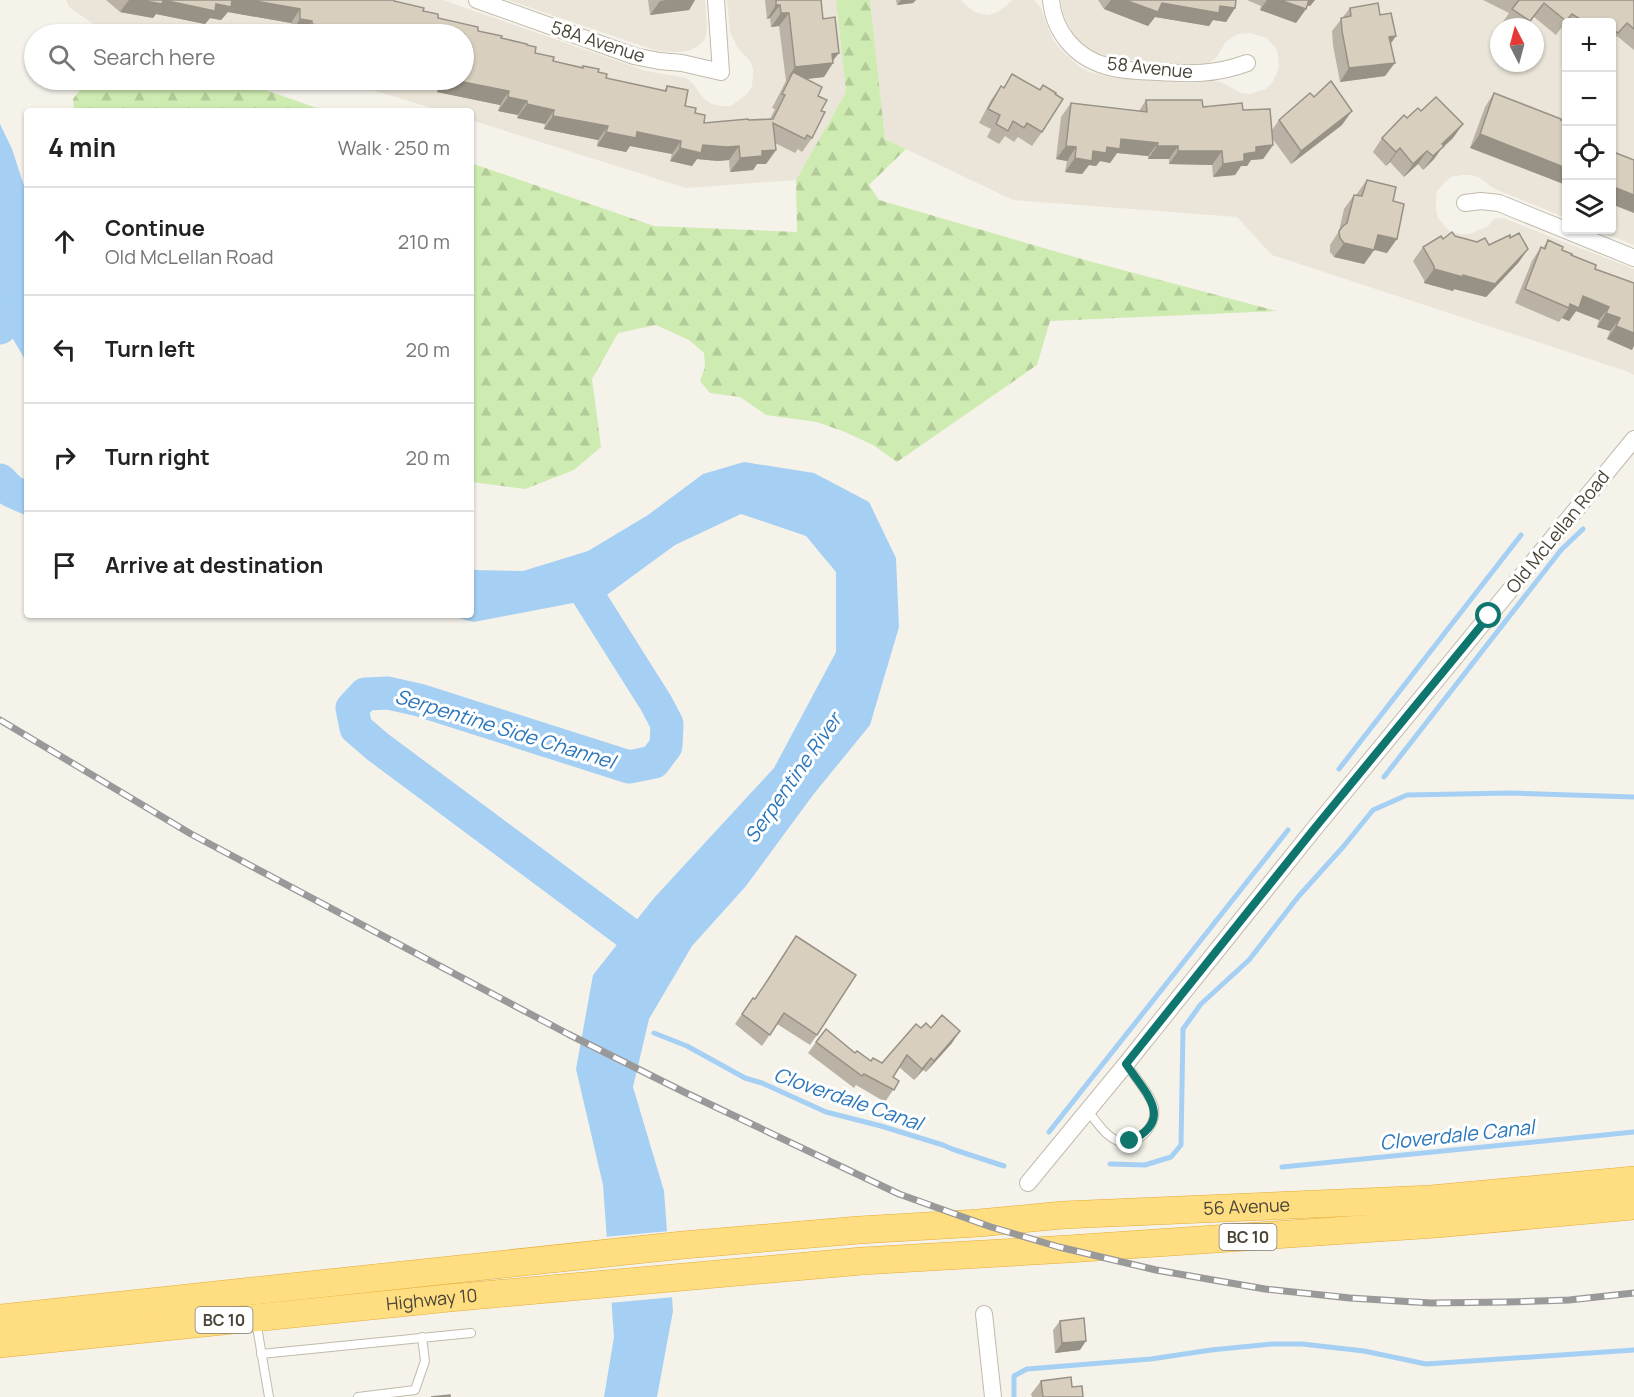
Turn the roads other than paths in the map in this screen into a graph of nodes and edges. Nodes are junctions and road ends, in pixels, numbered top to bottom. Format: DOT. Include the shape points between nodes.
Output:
graph roads {
  1 [pos="477,0"];
  2 [pos="716,0"];
  3 [pos="1051,0"];
  4 [pos="1247,63"];
  5 [pos="1466,203"];
  6 [pos="1634,258"];
  7 [pos="1634,439"];
  8 [pos="1126,1064"];
  9 [pos="1088,1111"];
  10 [pos="1634,1180"];
  11 [pos="1028,1183"];
  12 [pos="1634,1206"];
  13 [pos="859,1230"];
  14 [pos="862,1261"];
  15 [pos="984,1314"];
  16 [pos="255,1317"];
  17 [pos="0,1318"];
  18 [pos="471,1333"];
  19 [pos="422,1337"];
  20 [pos="0,1344"];
  21 [pos="261,1354"];
  22 [pos="269,1397"];
  23 [pos="358,1397"];
  24 [pos="993,1397"];
  1 -- 2 [label="street, 58A Avenue" via="634,56 722,72"];
  3 -- 4 [label="street, 58 Avenue" via="1052,12 1067,42 1091,61 1108,67 1198,74"];
  5 -- 6 [label="street" via="1500,203"];
  7 -- 8 [label="street, Old McLellan Road"];
  8 -- 9 [label="street, Old McLellan Road"];
  8 -- 9 [label="lane" via="1152,1101 1154,1120 1149,1130 1130,1141 1118,1141"];
  9 -- 11 [label="street, Old McLellan Road"];
  10 -- 13 [label="highway, 56 Avenue / BC 10" via="1431,1199 1064,1215"];
  12 -- 14 [label="highway, 56 Avenue / BC 10" via="1425,1225"];
  13 -- 17 [label="highway, Highway 10 / BC 10" via="683,1245"];
  14 -- 16 [label="highway, Highway 10 / BC 10"];
  15 -- 24 [label="street"];
  16 -- 20 [label="highway, Highway 10 / BC 10"];
  16 -- 21 [label="lane"];
  18 -- 19 [label="lane"];
  19 -- 21 [label="lane"];
  19 -- 23 [label="lane" via="425,1361 415,1390"];
  21 -- 22 [label="lane"];
}
